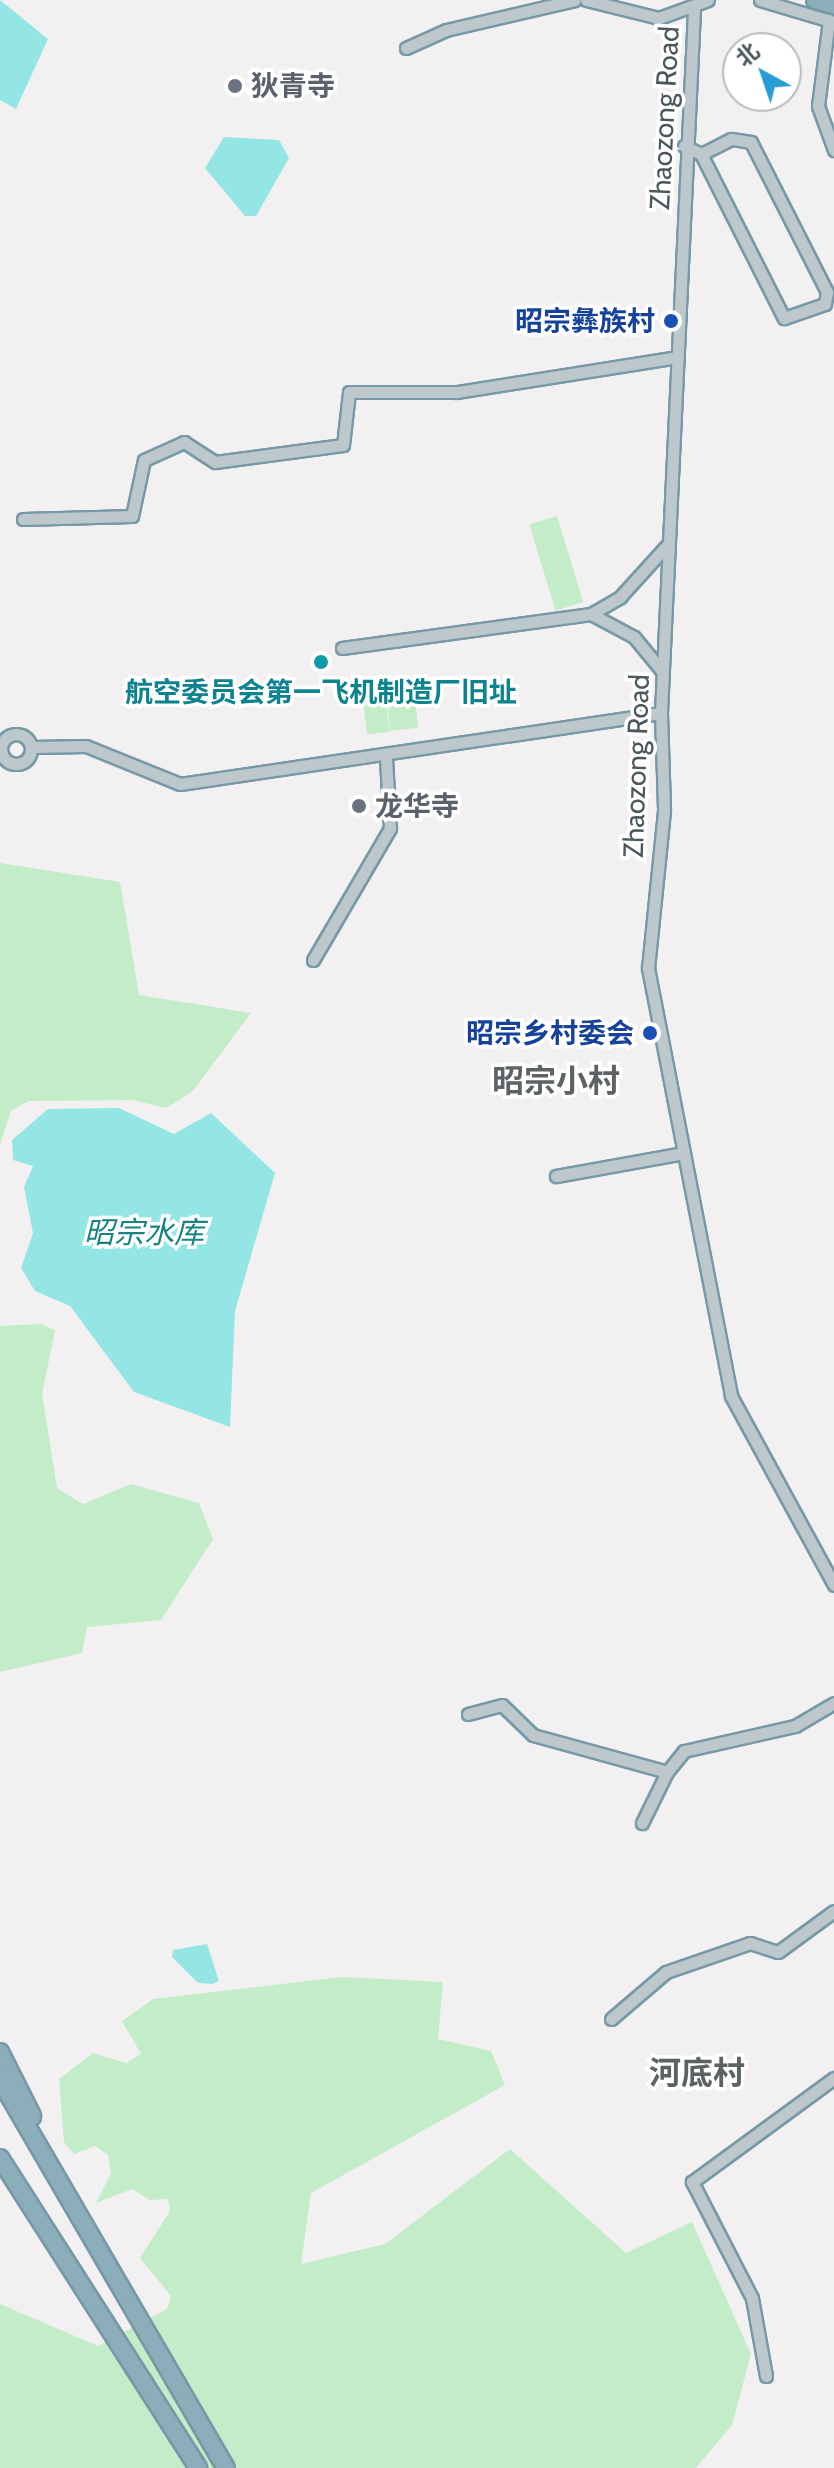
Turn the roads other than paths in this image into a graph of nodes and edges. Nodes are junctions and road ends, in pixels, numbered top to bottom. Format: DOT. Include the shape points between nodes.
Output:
graph roads {
  1 [pos="575,0"];
  2 [pos="586,0"];
  3 [pos="708,0"];
  4 [pos="760,0"];
  5 [pos="815,0"];
  6 [pos="694,10"];
  7 [pos="832,16"];
  8 [pos="406,48"];
  9 [pos="684,146"];
  10 [pos="834,150"];
  11 [pos="701,154"];
  12 [pos="677,357"];
  13 [pos="23,519"];
  14 [pos="668,543"];
  15 [pos="591,614"];
  16 [pos="342,648"];
  17 [pos="663,672"];
  18 [pos="661,713"];
  19 [pos="0,730"];
  20 [pos="13,734"];
  21 [pos="32,747"];
  22 [pos="3,756"];
  23 [pos="386,758"];
  24 [pos="313,960"];
  25 [pos="684,1153"];
  26 [pos="556,1176"];
  27 [pos="834,1585"];
  28 [pos="834,1703"];
  29 [pos="468,1714"];
  30 [pos="667,1772"];
  31 [pos="642,1823"];
  32 [pos="834,1911"];
  33 [pos="611,2019"];
  34 [pos="0,2052"];
  35 [pos="834,2078"];
  36 [pos="0,2080"];
  37 [pos="0,2158"];
  38 [pos="150,2336"];
  39 [pos="766,2376"];
  40 [pos="198,2468"];
  41 [pos="226,2468"];
  1 -- 8 [label="street" via="446,30"];
  2 -- 6 [label="street" via="659,18"];
  3 -- 6 [label="street"];
  4 -- 7 [label="street"];
  5 -- 7 [label="highway"];
  6 -- 9 [label="street, Zhaozong Road"];
  7 -- 10 [label="street" via="818,106"];
  9 -- 11 [label="street"];
  9 -- 12 [label="street, Zhaozong Road"];
  11 -- 11 [label="street" via="784,318 825,304 827,292 748,139"];
  12 -- 13 [label="street" via="457,392 349,392 343,445 215,462 184,442 144,460 132,516"];
  12 -- 14 [label="street, Zhaozong Road"];
  14 -- 15 [label="street" via="620,597"];
  14 -- 17 [label="street, Zhaozong Road"];
  15 -- 16 [label="street"];
  15 -- 17 [label="street" via="634,637"];
  17 -- 18 [label="street, Zhaozong Road"];
  18 -- 23 [label="street"];
  18 -- 25 [label="street, Zhaozong Road" via="664,811 648,968"];
  19 -- 20 [label="street"];
  20 -- 21 [label="street"];
  20 -- 22 [label="street"];
  21 -- 22 [label="street" via="27,761"];
  21 -- 23 [label="street" via="86,746 180,784"];
  23 -- 24 [label="street" via="390,828"];
  25 -- 26 [label="street"];
  25 -- 27 [label="street, Zhaozong Road" via="731,1396"];
  28 -- 30 [label="street" via="795,1726 684,1751"];
  29 -- 30 [label="street" via="502,1705 533,1735"];
  30 -- 31 [label="street"];
  32 -- 33 [label="street" via="778,1952 750,1943 666,1972"];
  34 -- 38 [label="highway"];
  35 -- 39 [label="street" via="692,2182 752,2298"];
  36 -- 38 [label="highway"];
  37 -- 40 [label="highway"];
  38 -- 41 [label="highway"];
}
